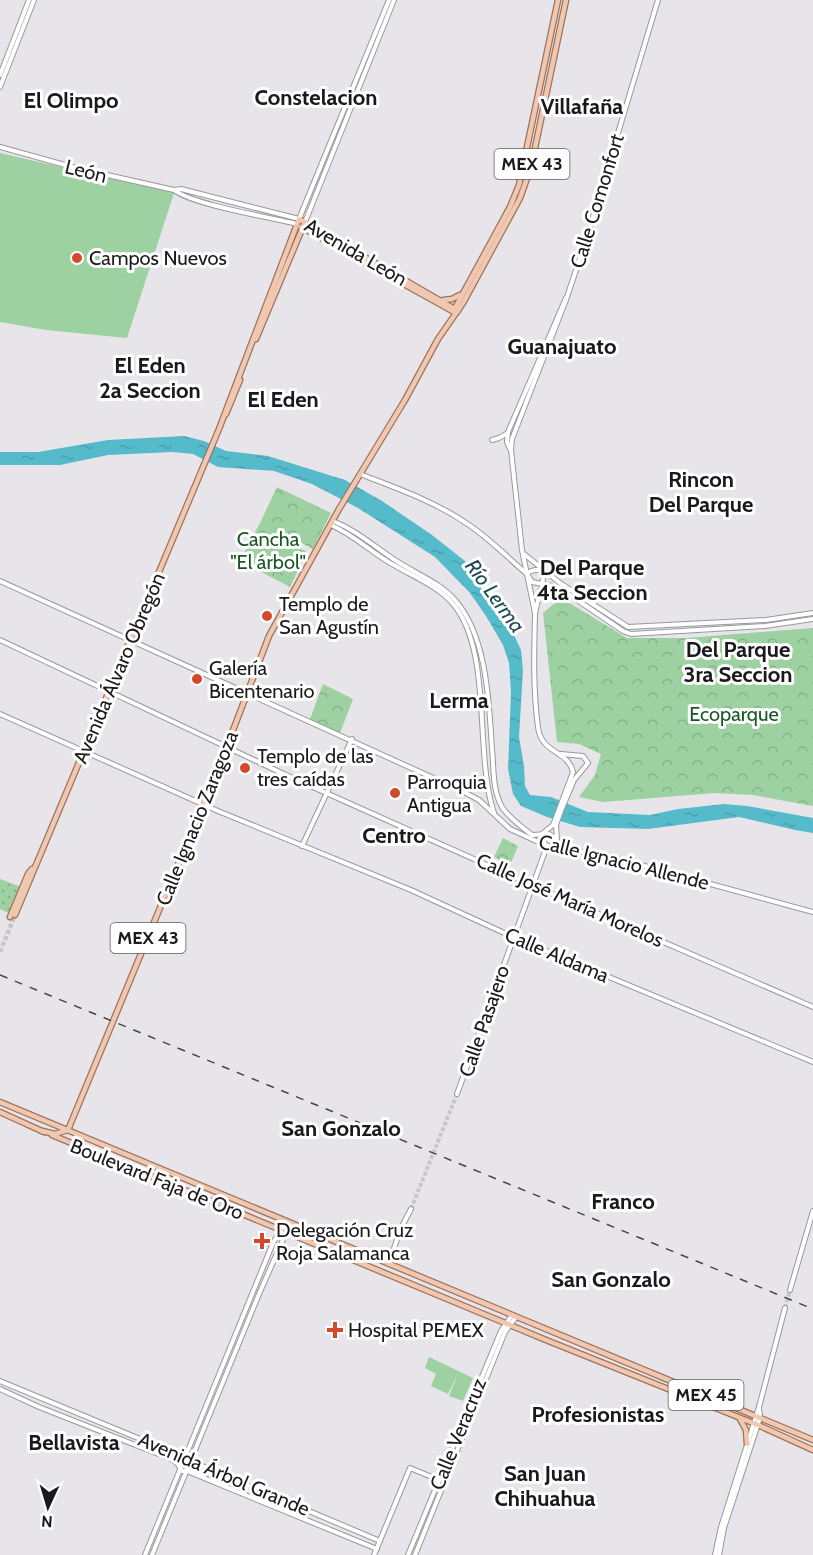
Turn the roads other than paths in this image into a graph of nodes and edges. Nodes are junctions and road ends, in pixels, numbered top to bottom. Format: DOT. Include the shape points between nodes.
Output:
graph roads {
  1 [pos="31,0"];
  2 [pos="388,0"];
  3 [pos="394,0"];
  4 [pos="558,0"];
  5 [pos="566,0"];
  6 [pos="658,0"];
  7 [pos="0,75"];
  8 [pos="0,87"];
  9 [pos="0,147"];
  10 [pos="176,190"];
  11 [pos="298,222"];
  12 [pos="304,225"];
  13 [pos="465,288"];
  14 [pos="566,298"];
  15 [pos="442,300"];
  16 [pos="455,312"];
  17 [pos="222,420"];
  18 [pos="508,432"];
  19 [pos="492,440"];
  20 [pos="510,446"];
  21 [pos="359,477"];
  22 [pos="332,523"];
  23 [pos="522,550"];
  24 [pos="542,570"];
  25 [pos="526,574"];
  26 [pos="0,581"];
  27 [pos="542,584"];
  28 [pos="565,592"];
  29 [pos="537,603"];
  30 [pos="535,613"];
  31 [pos="813,613"];
  32 [pos="813,619"];
  33 [pos="131,639"];
  34 [pos="0,640"];
  35 [pos="109,692"];
  36 [pos="248,693"];
  37 [pos="0,714"];
  38 [pos="352,739"];
  39 [pos="227,746"];
  40 [pos="85,751"];
  41 [pos="555,752"];
  42 [pos="570,755"];
  43 [pos="567,760"];
  44 [pos="571,765"];
  45 [pos="584,770"];
  46 [pos="574,776"];
  47 [pos="327,793"];
  48 [pos="203,805"];
  49 [pos="496,818"];
  50 [pos="554,825"];
  51 [pos="542,834"];
  52 [pos="523,836"];
  53 [pos="535,836"];
  54 [pos="558,838"];
  55 [pos="302,846"];
  56 [pos="547,846"];
  57 [pos="532,885"];
  58 [pos="813,912"];
  59 [pos="14,917"];
  60 [pos="513,937"];
  61 [pos="813,1007"];
  62 [pos="813,1062"];
  63 [pos="457,1095"];
  64 [pos="0,1102"];
  65 [pos="0,1112"];
  66 [pos="68,1130"];
  67 [pos="42,1131"];
  68 [pos="411,1209"];
  69 [pos="258,1210"];
  70 [pos="813,1211"];
  71 [pos="255,1219"];
  72 [pos="293,1224"];
  73 [pos="281,1229"];
  74 [pos="288,1233"];
  75 [pos="344,1245"];
  76 [pos="336,1252"];
  77 [pos="389,1264"];
  78 [pos="378,1270"];
  79 [pos="406,1271"];
  80 [pos="412,1284"];
  81 [pos="790,1290"];
  82 [pos="785,1308"];
  83 [pos="514,1316"];
  84 [pos="507,1324"];
  85 [pos="600,1352"];
  86 [pos="596,1360"];
  87 [pos="0,1381"];
  88 [pos="0,1389"];
  89 [pos="758,1417"];
  90 [pos="740,1419"];
  91 [pos="755,1424"];
  92 [pos="813,1440"];
  93 [pos="747,1444"];
  94 [pos="813,1450"];
  95 [pos="186,1455"];
  96 [pos="192,1460"];
  97 [pos="180,1469"];
  98 [pos="187,1471"];
  99 [pos="439,1480"];
  100 [pos="445,1482"];
  101 [pos="289,1502"];
  102 [pos="304,1509"];
  103 [pos="285,1510"];
  104 [pos="301,1517"];
  105 [pos="380,1541"];
  106 [pos="377,1549"];
  107 [pos="409,1554"];
  108 [pos="145,1555"];
  109 [pos="152,1555"];
  110 [pos="374,1555"];
  111 [pos="415,1555"];
  112 [pos="717,1555"];
  1 -- 7 [label="street"];
  1 -- 8 [label="street"];
  2 -- 11 [label="street, Avenida Álvaro Obregón"];
  3 -- 12 [label="street, Avenida Álvaro Obregón"];
  4 -- 13 [label="main road, MEX 43" via="519,185"];
  5 -- 16 [label="main road, MEX 43" via="527,181 510,221"];
  6 -- 14 [label="street, Calle Comonfort"];
  9 -- 10 [label="street, León"];
  10 -- 11 [label="street, Avenida León"];
  11 -- 12 [label="main road, Avenida León"];
  11 -- 17 [label="main road, Avenida Álvaro Obregón"];
  12 -- 15 [label="main road, Avenida León"];
  12 -- 16 [label="main road, Avenida León"];
  12 -- 17 [label="main road, Avenida Álvaro Obregón"];
  13 -- 15 [label="main road" via="454,298"];
  13 -- 16 [label="main road, MEX 43"];
  14 -- 18 [label="street, Calle Comonfort"];
  14 -- 20 [label="street, Calle Comonfort"];
  15 -- 16 [label="main road, Avenida León"];
  16 -- 21 [label="main road, MEX 43"];
  17 -- 33 [label="main road, Avenida Álvaro Obregón"];
  18 -- 19 [label="street"];
  18 -- 20 [label="street, Calle Comonfort"];
  20 -- 23 [label="street"];
  21 -- 22 [label="main road, MEX 43"];
  21 -- 25 [label="street" via="409,493 456,516"];
  22 -- 36 [label="main road, Calle Ignacio Zaragoza / MEX 43" via="269,636"];
  22 -- 49 [label="street" via="438,591 454,604 465,621 478,682 486,780"];
  22 -- 53 [label="street" via="358,533 440,587 468,617 486,680 495,788 506,812"];
  23 -- 24 [label="street"];
  23 -- 25 [label="street"];
  24 -- 25 [label="street"];
  24 -- 27 [label="street"];
  24 -- 31 [label="street" via="628,627 766,620"];
  25 -- 27 [label="street" via="532,582"];
  25 -- 30 [label="street"];
  26 -- 33 [label="street, Calle Ignacio Allende"];
  27 -- 28 [label="street"];
  27 -- 29 [label="street"];
  28 -- 29 [label="street" via="549,593"];
  28 -- 32 [label="street" via="631,634 765,626"];
  29 -- 30 [label="street"];
  30 -- 41 [label="street" via="538,726 542,741"];
  33 -- 35 [label="main road, Avenida Álvaro Obregón"];
  33 -- 36 [label="street, Calle Ignacio Allende"];
  34 -- 35 [label="street, Calle José María Morelos"];
  35 -- 39 [label="street, Calle José María Morelos"];
  35 -- 40 [label="main road, Avenida Álvaro Obregón"];
  36 -- 38 [label="street, Calle Ignacio Allende"];
  36 -- 39 [label="main road, Calle Ignacio Zaragoza / MEX 43"];
  37 -- 40 [label="street, Calle Aldama"];
  38 -- 47 [label="street"];
  38 -- 49 [label="street, Calle Ignacio Allende" via="472,796"];
  39 -- 47 [label="street, Calle José María Morelos"];
  39 -- 48 [label="main road, Calle Ignacio Zaragoza / MEX 43"];
  40 -- 48 [label="street, Calle Aldama"];
  40 -- 59 [label="main road, Avenida Álvaro Obregón"];
  41 -- 42 [label="street"];
  41 -- 43 [label="street"];
  42 -- 43 [label="street"];
  42 -- 45 [label="street" via="586,758"];
  43 -- 44 [label="street"];
  44 -- 45 [label="street"];
  44 -- 46 [label="street"];
  45 -- 46 [label="street"];
  46 -- 50 [label="street"];
  47 -- 55 [label="street"];
  47 -- 57 [label="street, Calle José María Morelos"];
  48 -- 55 [label="street, Calle Aldama"];
  48 -- 66 [label="main road, Calle Ignacio Zaragoza / MEX 43"];
  49 -- 52 [label="street, Calle Ignacio Allende"];
  50 -- 51 [label="street"];
  50 -- 54 [label="street"];
  51 -- 53 [label="street"];
  51 -- 54 [label="street"];
  51 -- 56 [label="street"];
  52 -- 53 [label="street"];
  52 -- 56 [label="street, Calle Ignacio Allende"];
  54 -- 56 [label="street" via="554,845"];
  55 -- 60 [label="street, Calle Aldama"];
  56 -- 57 [label="street, Calle Pasajero"];
  56 -- 58 [label="street, Calle Ignacio Allende" via="608,856"];
  57 -- 60 [label="street, Calle Pasajero"];
  57 -- 61 [label="street, Calle José María Morelos"];
  60 -- 62 [label="street, Calle Aldama"];
  60 -- 63 [label="street, Calle Pasajero"];
  64 -- 66 [label="main road, Boulevard Faja de Oro / MEX 45"];
  65 -- 67 [label="main road, Boulevard Faja de Oro / MEX 45"];
  66 -- 67 [label="main road" via="55,1134"];
  66 -- 69 [label="main road, Boulevard Faja de Oro / MEX 45"];
  67 -- 71 [label="main road, Boulevard Faja de Oro / MEX 45"];
  68 -- 77 [label="street"];
  69 -- 71 [label="main road"];
  69 -- 72 [label="main road, Boulevard Faja de Oro / MEX 45"];
  70 -- 81 [label="street"];
  71 -- 73 [label="main road, Boulevard Faja de Oro / MEX 45"];
  72 -- 73 [label="street"];
  72 -- 74 [label="street"];
  72 -- 75 [label="main road, Boulevard Faja de Oro / MEX 45"];
  73 -- 74 [label="main road, Boulevard Faja de Oro / MEX 45"];
  73 -- 95 [label="street"];
  74 -- 76 [label="main road, Boulevard Faja de Oro / MEX 45"];
  74 -- 96 [label="street"];
  75 -- 76 [label="main road"];
  75 -- 77 [label="main road, Boulevard Faja de Oro / MEX 45"];
  76 -- 78 [label="main road, Boulevard Faja de Oro / MEX 45"];
  77 -- 78 [label="main road"];
  77 -- 79 [label="main road, Boulevard Faja de Oro / MEX 45"];
  78 -- 80 [label="main road, Boulevard Faja de Oro / MEX 45"];
  79 -- 80 [label="main road"];
  79 -- 83 [label="main road, Boulevard Faja de Oro / MEX 45"];
  80 -- 84 [label="main road, Boulevard Faja de Oro / MEX 45"];
  82 -- 89 [label="street"];
  83 -- 84 [label="street, Calle Veracruz"];
  83 -- 85 [label="main road, Boulevard Faja de Oro / MEX 45"];
  84 -- 86 [label="main road, Boulevard Faja de Oro / MEX 45"];
  84 -- 99 [label="street, Calle Veracruz"];
  84 -- 100 [label="street, Calle Veracruz"];
  85 -- 86 [label="main road"];
  85 -- 89 [label="main road, Boulevard Faja de Oro / MEX 45"];
  86 -- 90 [label="main road, Boulevard Faja de Oro / MEX 45"];
  87 -- 95 [label="street, Avenida Árbol Grande"];
  88 -- 97 [label="street, Avenida Árbol Grande" via="171,1459"];
  89 -- 91 [label="street"];
  89 -- 92 [label="main road, Boulevard Faja de Oro / MEX 45"];
  90 -- 91 [label="main road, Boulevard Faja de Oro / MEX 45"];
  90 -- 93 [label="main road"];
  91 -- 93 [label="street"];
  91 -- 94 [label="main road, Boulevard Faja de Oro / MEX 45"];
  91 -- 112 [label="street"];
  93 -- 112 [label="street" via="721,1527"];
  95 -- 96 [label="street, Avenida Árbol Grande"];
  95 -- 97 [label="street"];
  96 -- 98 [label="street"];
  96 -- 101 [label="street, Avenida Árbol Grande"];
  97 -- 98 [label="street, Avenida Árbol Grande"];
  97 -- 108 [label="street"];
  98 -- 103 [label="street, Avenida Árbol Grande"];
  98 -- 109 [label="street"];
  99 -- 100 [label="street"];
  99 -- 105 [label="street" via="410,1468"];
  99 -- 107 [label="street, Calle Veracruz"];
  100 -- 111 [label="street, Calle Veracruz"];
  101 -- 102 [label="street, Avenida Árbol Grande"];
  101 -- 103 [label="street"];
  102 -- 104 [label="street"];
  102 -- 105 [label="street, Avenida Árbol Grande"];
  103 -- 104 [label="street, Avenida Árbol Grande"];
  104 -- 106 [label="street, Avenida Árbol Grande"];
  105 -- 106 [label="street"];
  106 -- 110 [label="street"];
  107 -- 111 [label="street"];
}
